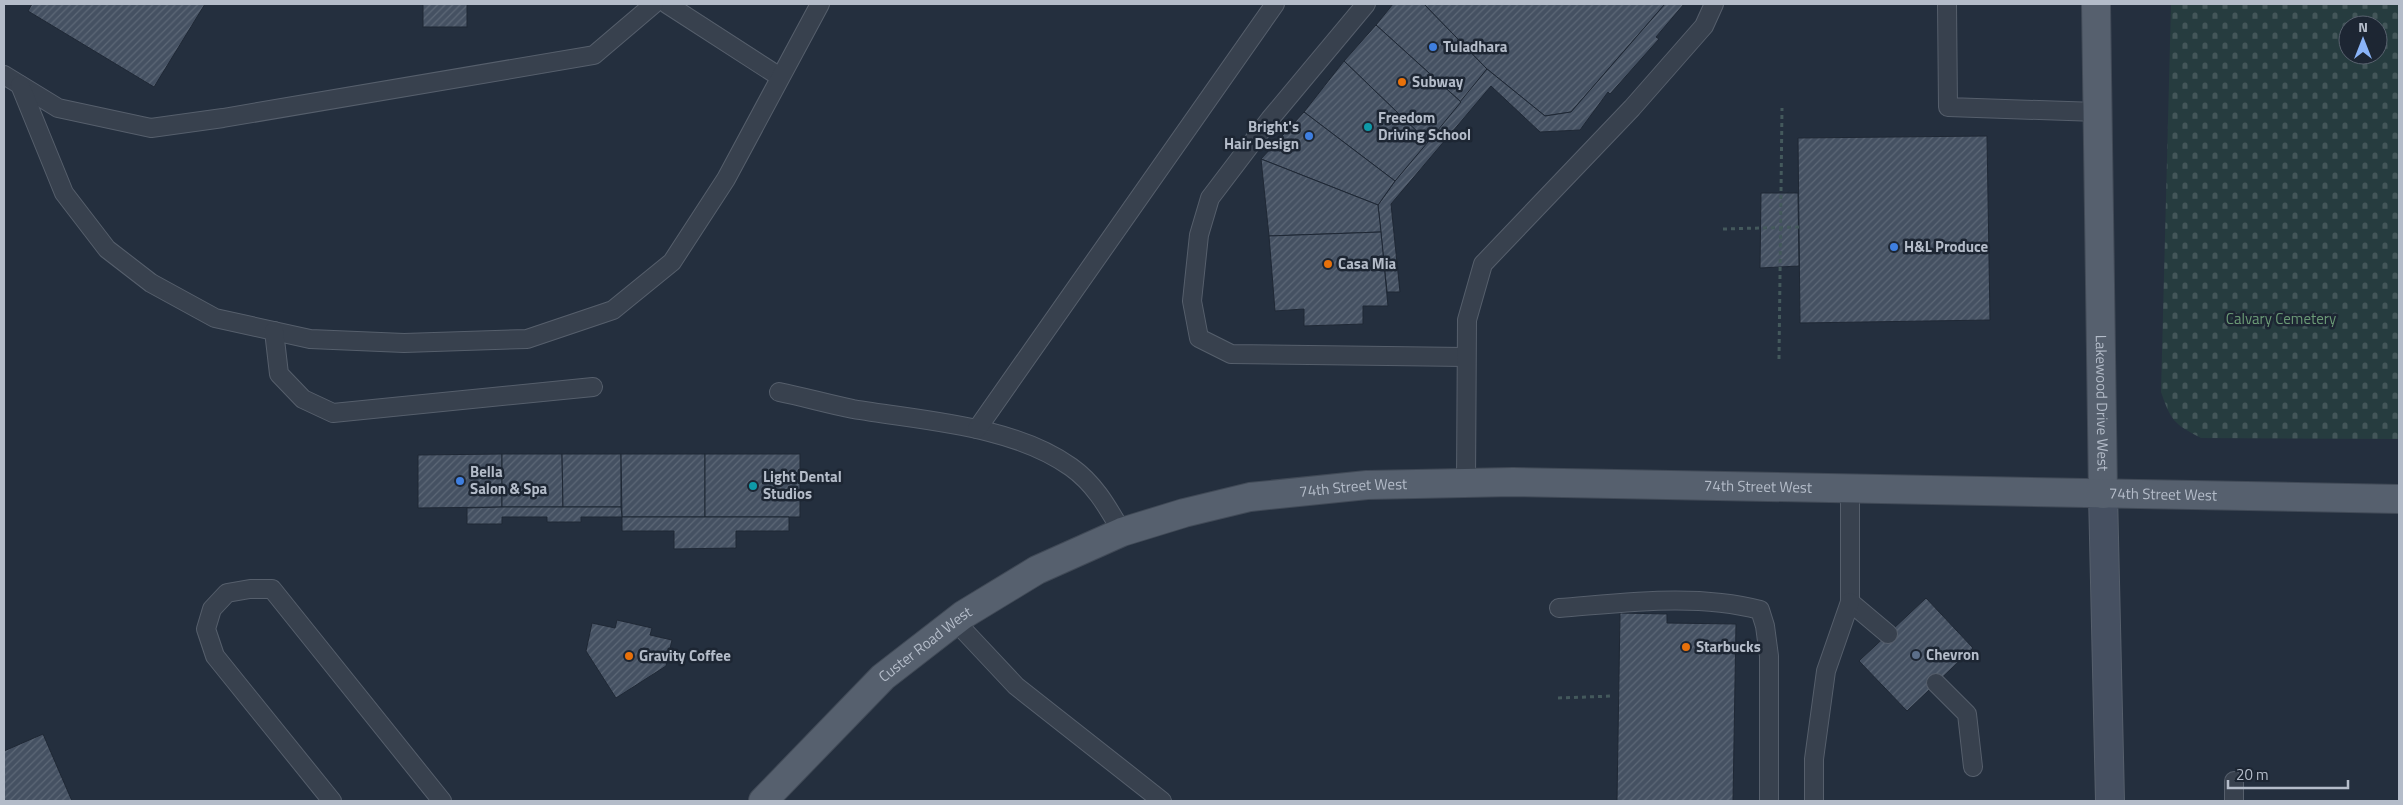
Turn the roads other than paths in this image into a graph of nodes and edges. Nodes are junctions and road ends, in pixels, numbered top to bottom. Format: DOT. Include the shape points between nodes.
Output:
graph roads {
  1 [pos="654,4"];
  2 [pos="667,4"];
  3 [pos="820,4"];
  4 [pos="1275,4"];
  5 [pos="1366,4"];
  6 [pos="1714,4"];
  7 [pos="1947,4"];
  8 [pos="2096,4"];
  9 [pos="4,75"];
  10 [pos="780,78"];
  11 [pos="20,85"];
  12 [pos="2097,112"];
  13 [pos="274,331"];
  14 [pos="1465,357"];
  15 [pos="593,387"];
  16 [pos="779,392"];
  17 [pos="977,429"];
  18 [pos="1466,482"];
  19 [pos="1850,489"];
  20 [pos="2103,494"];
  21 [pos="2399,499"];
  22 [pos="1122,532"];
  23 [pos="1850,602"];
  24 [pos="1559,608"];
  25 [pos="955,620"];
  26 [pos="1888,634"];
  27 [pos="1936,683"];
  28 [pos="1973,766"];
  29 [pos="2234,781"];
  30 [pos="332,801"];
  31 [pos="442,801"];
  32 [pos="763,801"];
  33 [pos="1162,801"];
  34 [pos="1769,801"];
  35 [pos="1814,801"];
  36 [pos="2110,801"];
  37 [pos="2234,801"];
  1 -- 11 [label="lane" via="594,55 151,128 58,108"];
  2 -- 10 [label="lane"];
  3 -- 10 [label="lane"];
  4 -- 17 [label="lane"];
  5 -- 14 [label="lane" via="1270,119 1210,198 1200,235 1192,301 1200,338 1231,354"];
  6 -- 14 [label="lane" via="1704,26 1632,108 1483,264 1466,320"];
  7 -- 12 [label="lane" via="1948,107"];
  8 -- 12 [label="main road, Lakewood Drive West"];
  9 -- 11 [label="lane"];
  10 -- 13 [label="lane" via="726,179 672,262 613,310 527,339 395,342 310,339"];
  11 -- 13 [label="lane" via="64,193 107,249 150,283 215,318"];
  12 -- 20 [label="main road, Lakewood Drive West"];
  13 -- 15 [label="lane" via="279,374 302,399 333,413"];
  14 -- 18 [label="lane"];
  16 -- 17 [label="lane" via="851,408"];
  17 -- 22 [label="lane" via="1012,439 1071,467 1103,498"];
  18 -- 19 [label="main road, 74th Street West"];
  18 -- 22 [label="main road, 74th Street West" via="1366,485 1250,497"];
  19 -- 20 [label="main road, 74th Street West"];
  19 -- 23 [label="lane"];
  20 -- 21 [label="main road, 74th Street West"];
  20 -- 36 [label="main road, Lakewood Drive West"];
  22 -- 25 [label="main road, Custer Road West" via="1036,570"];
  23 -- 26 [label="lane"];
  23 -- 35 [label="lane" via="1826,672 1814,759"];
  24 -- 34 [label="lane" via="1655,601 1732,602 1760,610 1766,626 1769,656"];
  25 -- 32 [label="main road, Custer Road West" via="883,678"];
  25 -- 33 [label="lane" via="1016,686"];
  27 -- 28 [label="lane" via="1967,714"];
  29 -- 37 [label="lane"];
  30 -- 31 [label="lane" via="215,656 206,629 212,609 227,593 272,589"];
}
